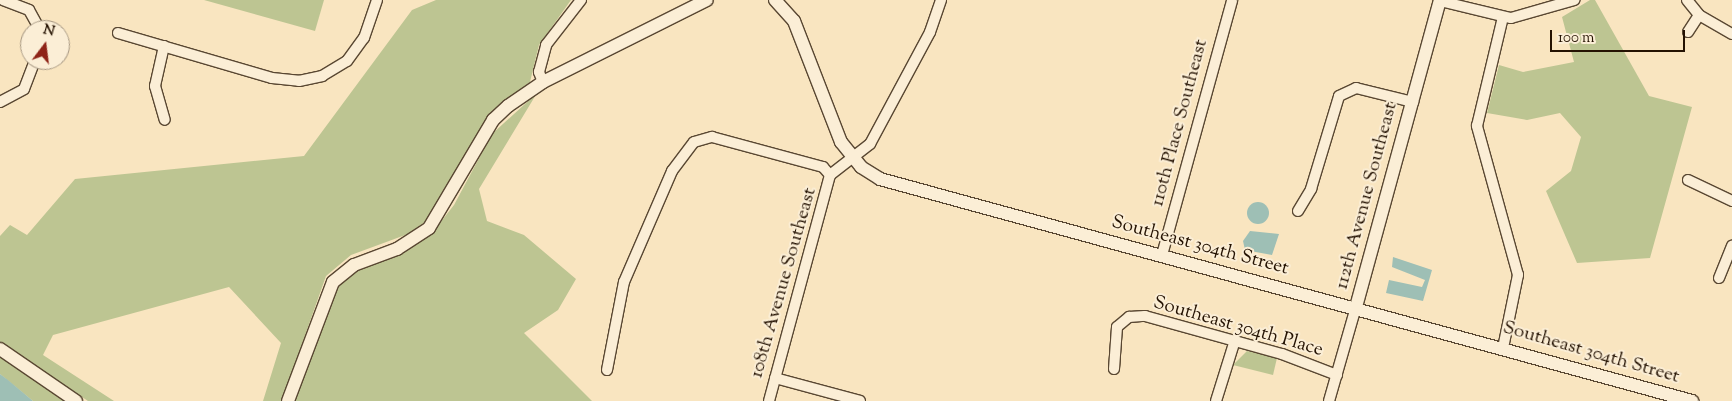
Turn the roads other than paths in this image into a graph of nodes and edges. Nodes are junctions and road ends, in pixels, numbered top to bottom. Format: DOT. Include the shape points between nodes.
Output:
graph roads {
  1 [pos="3,0"];
  2 [pos="376,0"];
  3 [pos="581,0"];
  4 [pos="707,0"];
  5 [pos="775,0"];
  6 [pos="941,0"];
  7 [pos="1232,0"];
  8 [pos="1440,0"];
  9 [pos="1574,0"];
  10 [pos="1687,0"];
  11 [pos="1699,15"];
  12 [pos="1503,17"];
  13 [pos="36,20"];
  14 [pos="1688,32"];
  15 [pos="118,33"];
  16 [pos="1732,34"];
  17 [pos="164,46"];
  18 [pos="31,70"];
  19 [pos="543,82"];
  20 [pos="0,102"];
  21 [pos="1412,102"];
  22 [pos="165,120"];
  23 [pos="853,158"];
  24 [pos="830,175"];
  25 [pos="1688,180"];
  26 [pos="1732,201"];
  27 [pos="1298,211"];
  28 [pos="1732,245"];
  29 [pos="1162,255"];
  30 [pos="1719,278"];
  31 [pos="1356,307"];
  32 [pos="1235,340"];
  33 [pos="1503,348"];
  34 [pos="0,349"];
  35 [pos="1114,369"];
  36 [pos="607,370"];
  37 [pos="1337,375"];
  38 [pos="775,378"];
  39 [pos="76,401"];
  40 [pos="288,401"];
  41 [pos="769,401"];
  42 [pos="860,401"];
  43 [pos="1216,401"];
  44 [pos="1329,401"];
  45 [pos="1692,401"];
  1 -- 13 [label="street" via="16,3 34,15"];
  2 -- 17 [label="street" via="357,49 335,70 309,79 281,80"];
  3 -- 19 [label="street" via="546,45 539,72"];
  4 -- 19 [label="street"];
  5 -- 23 [label="street, Southeast 304th Street" via="794,21 841,142"];
  6 -- 23 [label="street" via="930,32 879,128"];
  7 -- 29 [label="street, 110th Place Southeast"];
  8 -- 12 [label="street"];
  8 -- 21 [label="street, 112th Avenue Southeast"];
  9 -- 12 [label="street" via="1526,16"];
  10 -- 11 [label="street"];
  11 -- 14 [label="street"];
  11 -- 16 [label="street"];
  12 -- 33 [label="street" via="1477,126 1518,275"];
  15 -- 17 [label="street"];
  17 -- 22 [label="street" via="155,86"];
  18 -- 20 [label="street" via="24,89"];
  19 -- 40 [label="street" via="493,120 429,228 397,249 354,265 333,282"];
  21 -- 27 [label="street" via="1356,88 1347,90 1335,102 1311,189"];
  21 -- 31 [label="street, 112th Avenue Southeast"];
  23 -- 24 [label="street"];
  23 -- 29 [label="street, Southeast 304th Street" via="871,174 890,182"];
  24 -- 36 [label="street" via="823,167 712,137 686,149 666,184 617,303"];
  24 -- 38 [label="street, 108th Avenue Southeast"];
  25 -- 26 [label="street"];
  28 -- 30 [label="street"];
  29 -- 31 [label="street, Southeast 304th Street"];
  31 -- 33 [label="street, Southeast 304th Street"];
  31 -- 37 [label="street, 112th Avenue Southeast"];
  32 -- 35 [label="street, Southeast 304th Place" via="1145,316 1129,317 1115,335"];
  32 -- 37 [label="street, Southeast 304th Place"];
  32 -- 43 [label="street"];
  33 -- 45 [label="street, Southeast 304th Street"];
  34 -- 39 [label="street"];
  37 -- 44 [label="street, 112th Avenue Southeast"];
  38 -- 41 [label="street, 108th Avenue Southeast"];
  38 -- 42 [label="street"];
}
